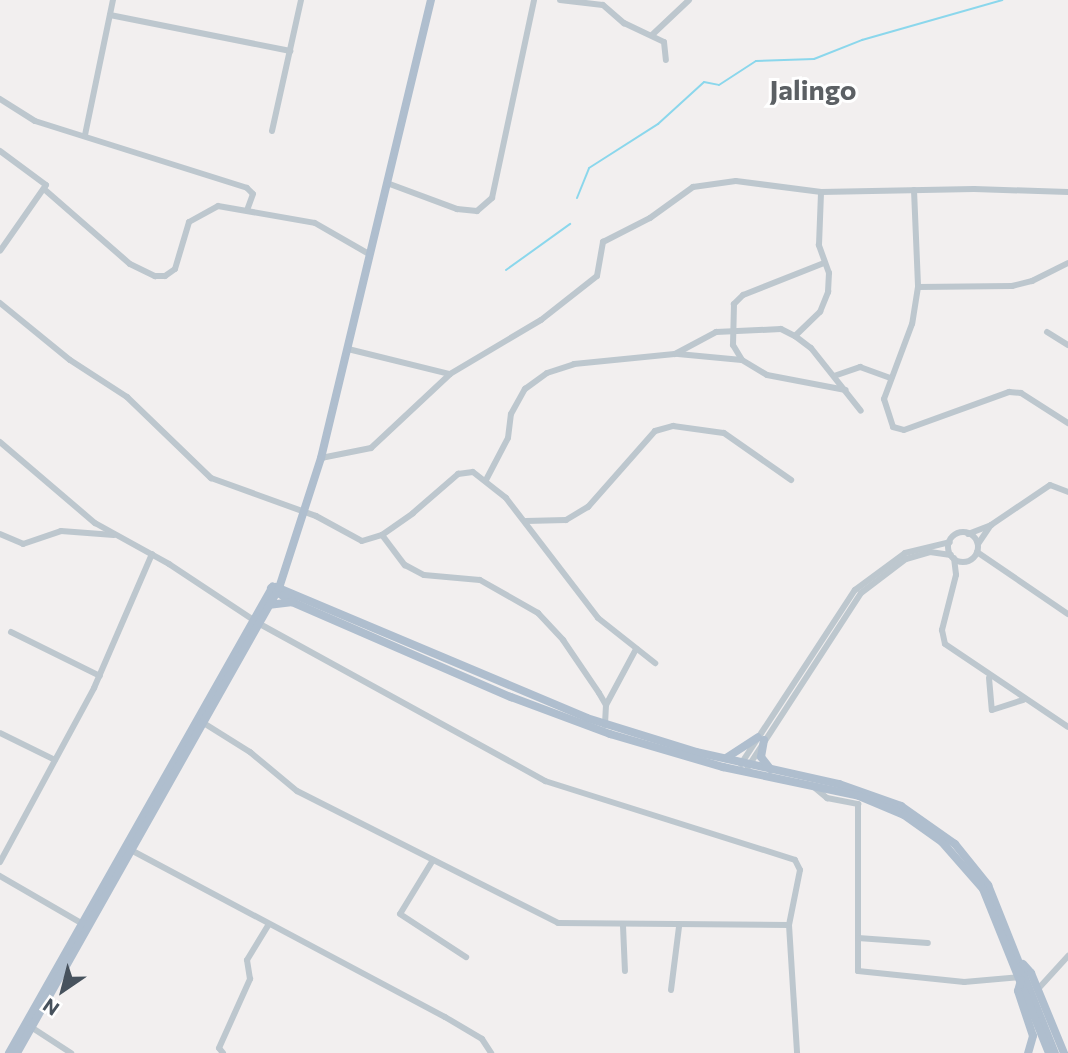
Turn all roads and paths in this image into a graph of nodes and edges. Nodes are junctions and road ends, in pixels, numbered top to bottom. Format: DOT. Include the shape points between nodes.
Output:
graph roads {
  1 [pos="113,0"];
  2 [pos="301,0"];
  3 [pos="431,0"];
  4 [pos="534,0"];
  5 [pos="560,0"];
  6 [pos="689,0"];
  7 [pos="110,15"];
  8 [pos="652,35"];
  9 [pos="290,51"];
  10 [pos="666,60"];
  11 [pos="0,99"];
  12 [pos="272,131"];
  13 [pos="85,135"];
  14 [pos="0,151"];
  15 [pos="387,183"];
  16 [pos="44,189"];
  17 [pos="914,190"];
  18 [pos="821,192"];
  19 [pos="1068,192"];
  20 [pos="248,208"];
  21 [pos="0,251"];
  22 [pos="369,254"];
  23 [pos="1068,262"];
  24 [pos="824,263"];
  25 [pos="918,287"];
  26 [pos="0,303"];
  27 [pos="732,331"];
  28 [pos="1047,332"];
  29 [pos="795,336"];
  30 [pos="1068,345"];
  31 [pos="348,349"];
  32 [pos="675,354"];
  33 [pos="742,360"];
  34 [pos="450,373"];
  35 [pos="834,376"];
  36 [pos="891,377"];
  37 [pos="846,390"];
  38 [pos="861,411"];
  39 [pos="1068,423"];
  40 [pos="0,442"];
  41 [pos="321,458"];
  42 [pos="486,480"];
  43 [pos="791,481"];
  44 [pos="1068,492"];
  45 [pos="305,513"];
  46 [pos="526,521"];
  47 [pos="991,525"];
  48 [pos="0,534"];
  49 [pos="968,534"];
  50 [pos="382,535"];
  51 [pos="122,536"];
  52 [pos="950,542"];
  53 [pos="978,548"];
  54 [pos="152,554"];
  55 [pos="952,556"];
  56 [pos="968,561"];
  57 [pos="956,575"];
  58 [pos="277,585"];
  59 [pos="294,599"];
  60 [pos="268,605"];
  61 [pos="1068,614"];
  62 [pos="255,621"];
  63 [pos="11,632"];
  64 [pos="636,649"];
  65 [pos="655,663"];
  66 [pos="100,676"];
  67 [pos="988,676"];
  68 [pos="1023,700"];
  69 [pos="606,705"];
  70 [pos="198,720"];
  71 [pos="605,725"];
  72 [pos="1068,727"];
  73 [pos="0,733"];
  74 [pos="761,738"];
  75 [pos="722,758"];
  76 [pos="55,760"];
  77 [pos="744,768"];
  78 [pos="771,770"];
  79 [pos="813,786"];
  80 [pos="128,848"];
  81 [pos="433,860"];
  82 [pos="0,862"];
  83 [pos="0,876"];
  84 [pos="81,923"];
  85 [pos="269,924"];
  86 [pos="789,925"];
  87 [pos="623,926"];
  88 [pos="679,927"];
  89 [pos="858,938"];
  90 [pos="928,943"];
  91 [pos="1068,956"];
  92 [pos="466,957"];
  93 [pos="1022,963"];
  94 [pos="625,971"];
  95 [pos="1020,978"];
  96 [pos="1038,989"];
  97 [pos="671,990"];
  98 [pos="31,1027"];
  99 [pos="1059,1041"];
  100 [pos="1068,1049"];
  101 [pos="9,1053"];
  102 [pos="17,1053"];
  103 [pos="71,1053"];
  104 [pos="223,1053"];
  105 [pos="491,1053"];
  106 [pos="797,1053"];
  107 [pos="1028,1053"];
  108 [pos="1049,1053"];
  109 [pos="1055,1053"];
  110 [pos="1064,1053"];
  1 -- 7 [label="street"];
  2 -- 9 [label="street"];
  3 -- 15 [label="main road"];
  4 -- 15 [label="street" via="492,198 477,211 457,209"];
  5 -- 8 [label="street" via="603,5 624,23"];
  6 -- 8 [label="street"];
  7 -- 9 [label="street"];
  7 -- 13 [label="street"];
  8 -- 10 [label="street" via="664,43"];
  9 -- 12 [label="street"];
  11 -- 13 [label="street" via="35,121"];
  13 -- 20 [label="street" via="247,188 253,194"];
  14 -- 16 [label="street" via="46,185"];
  15 -- 22 [label="main road"];
  16 -- 20 [label="street" via="130,264 155,276 175,269 184,231 202,211 218,206"];
  16 -- 21 [label="street"];
  17 -- 18 [label="street"];
  17 -- 19 [label="street"];
  17 -- 25 [label="street"];
  18 -- 24 [label="street" via="818,227"];
  18 -- 34 [label="street" via="736,181 693,187 650,218 603,242 597,276 579,291 541,320"];
  20 -- 22 [label="street" via="315,223"];
  22 -- 31 [label="main road"];
  23 -- 25 [label="street" via="1012,286"];
  24 -- 27 [label="street" via="743,295 734,304"];
  24 -- 29 [label="street" via="829,273 828,292 820,312"];
  25 -- 36 [label="street" via="912,324"];
  26 -- 45 [label="street" via="70,360 127,397 211,478"];
  27 -- 29 [label="street" via="781,329"];
  27 -- 32 [label="street" via="716,332"];
  27 -- 33 [label="street" via="733,345"];
  28 -- 30 [label="street"];
  29 -- 35 [label="street"];
  31 -- 34 [label="street"];
  31 -- 41 [label="main road"];
  32 -- 33 [label="street"];
  32 -- 42 [label="street" via="573,364 547,373 525,389 511,414 508,438"];
  33 -- 37 [label="street" via="788,382"];
  34 -- 41 [label="street" via="371,448"];
  35 -- 36 [label="street" via="860,366"];
  35 -- 37 [label="street"];
  36 -- 39 [label="street" via="884,399 898,431 1009,392 1021,393"];
  37 -- 38 [label="street"];
  40 -- 51 [label="street" via="95,523"];
  41 -- 45 [label="main road"];
  42 -- 46 [label="street"];
  42 -- 50 [label="street" via="473,472 458,474"];
  43 -- 46 [label="street" via="724,433 673,426 655,430 588,507 566,520"];
  44 -- 47 [label="street" via="1049,485"];
  45 -- 50 [label="street" via="362,541"];
  45 -- 58 [label="main road"];
  46 -- 64 [label="street" via="598,618"];
  47 -- 49 [label="street"];
  47 -- 53 [label="street"];
  48 -- 51 [label="street" via="23,544 61,531"];
  49 -- 52 [label="street" via="957,534"];
  49 -- 53 [label="street"];
  50 -- 69 [label="street" via="405,565 424,575 480,580 538,613 569,648"];
  51 -- 54 [label="street"];
  52 -- 55 [label="street"];
  52 -- 74 [label="street" via="905,553 864,581"];
  53 -- 56 [label="street"];
  53 -- 61 [label="street"];
  54 -- 62 [label="street"];
  54 -- 66 [label="street"];
  55 -- 56 [label="street"];
  55 -- 57 [label="street"];
  55 -- 74 [label="street" via="930,552 906,559 869,585"];
  56 -- 57 [label="street"];
  57 -- 67 [label="street" via="942,636 948,649"];
  58 -- 59 [label="main road"];
  58 -- 60 [label="main road"];
  58 -- 62 [label="main road"];
  59 -- 60 [label="main road"];
  59 -- 71 [label="main road"];
  59 -- 77 [label="main road" via="556,715"];
  60 -- 62 [label="main road"];
  62 -- 70 [label="main road"];
  62 -- 86 [label="street" via="545,781 795,860 800,870"];
  63 -- 66 [label="street"];
  64 -- 65 [label="street"];
  64 -- 69 [label="street"];
  66 -- 76 [label="street"];
  67 -- 68 [label="street"];
  67 -- 68 [label="street" via="992,710"];
  68 -- 72 [label="street"];
  69 -- 71 [label="street"];
  70 -- 80 [label="main road"];
  70 -- 81 [label="street" via="250,752 297,792"];
  71 -- 75 [label="main road"];
  73 -- 76 [label="street"];
  74 -- 75 [label="main road"];
  74 -- 77 [label="street"];
  74 -- 78 [label="main road" via="761,757"];
  75 -- 77 [label="main road"];
  76 -- 82 [label="street"];
  77 -- 78 [label="main road"];
  77 -- 79 [label="main road"];
  78 -- 93 [label="main road" via="873,793 931,825 955,844 988,885"];
  79 -- 89 [label="street" via="827,798 858,804"];
  79 -- 95 [label="main road" via="884,805 943,842 983,889"];
  80 -- 84 [label="main road"];
  80 -- 85 [label="street"];
  80 -- 98 [label="main road"];
  81 -- 87 [label="street" via="558,923"];
  81 -- 92 [label="street" via="400,914"];
  83 -- 84 [label="street"];
  84 -- 101 [label="main road"];
  85 -- 104 [label="street" via="247,960 250,979 219,1048"];
  85 -- 105 [label="street" via="482,1039"];
  86 -- 88 [label="street"];
  86 -- 106 [label="street"];
  87 -- 88 [label="street"];
  87 -- 94 [label="street"];
  88 -- 97 [label="street"];
  89 -- 90 [label="street"];
  89 -- 95 [label="street" via="858,971 964,982"];
  91 -- 96 [label="street"];
  93 -- 96 [label="main road"];
  93 -- 109 [label="main road"];
  95 -- 107 [label="main road" via="1018,991 1033,1036"];
  95 -- 108 [label="main road"];
  96 -- 99 [label="main road"];
  98 -- 102 [label="main road"];
  98 -- 103 [label="street"];
  99 -- 100 [label="main road"];
  99 -- 110 [label="main road"];
}
